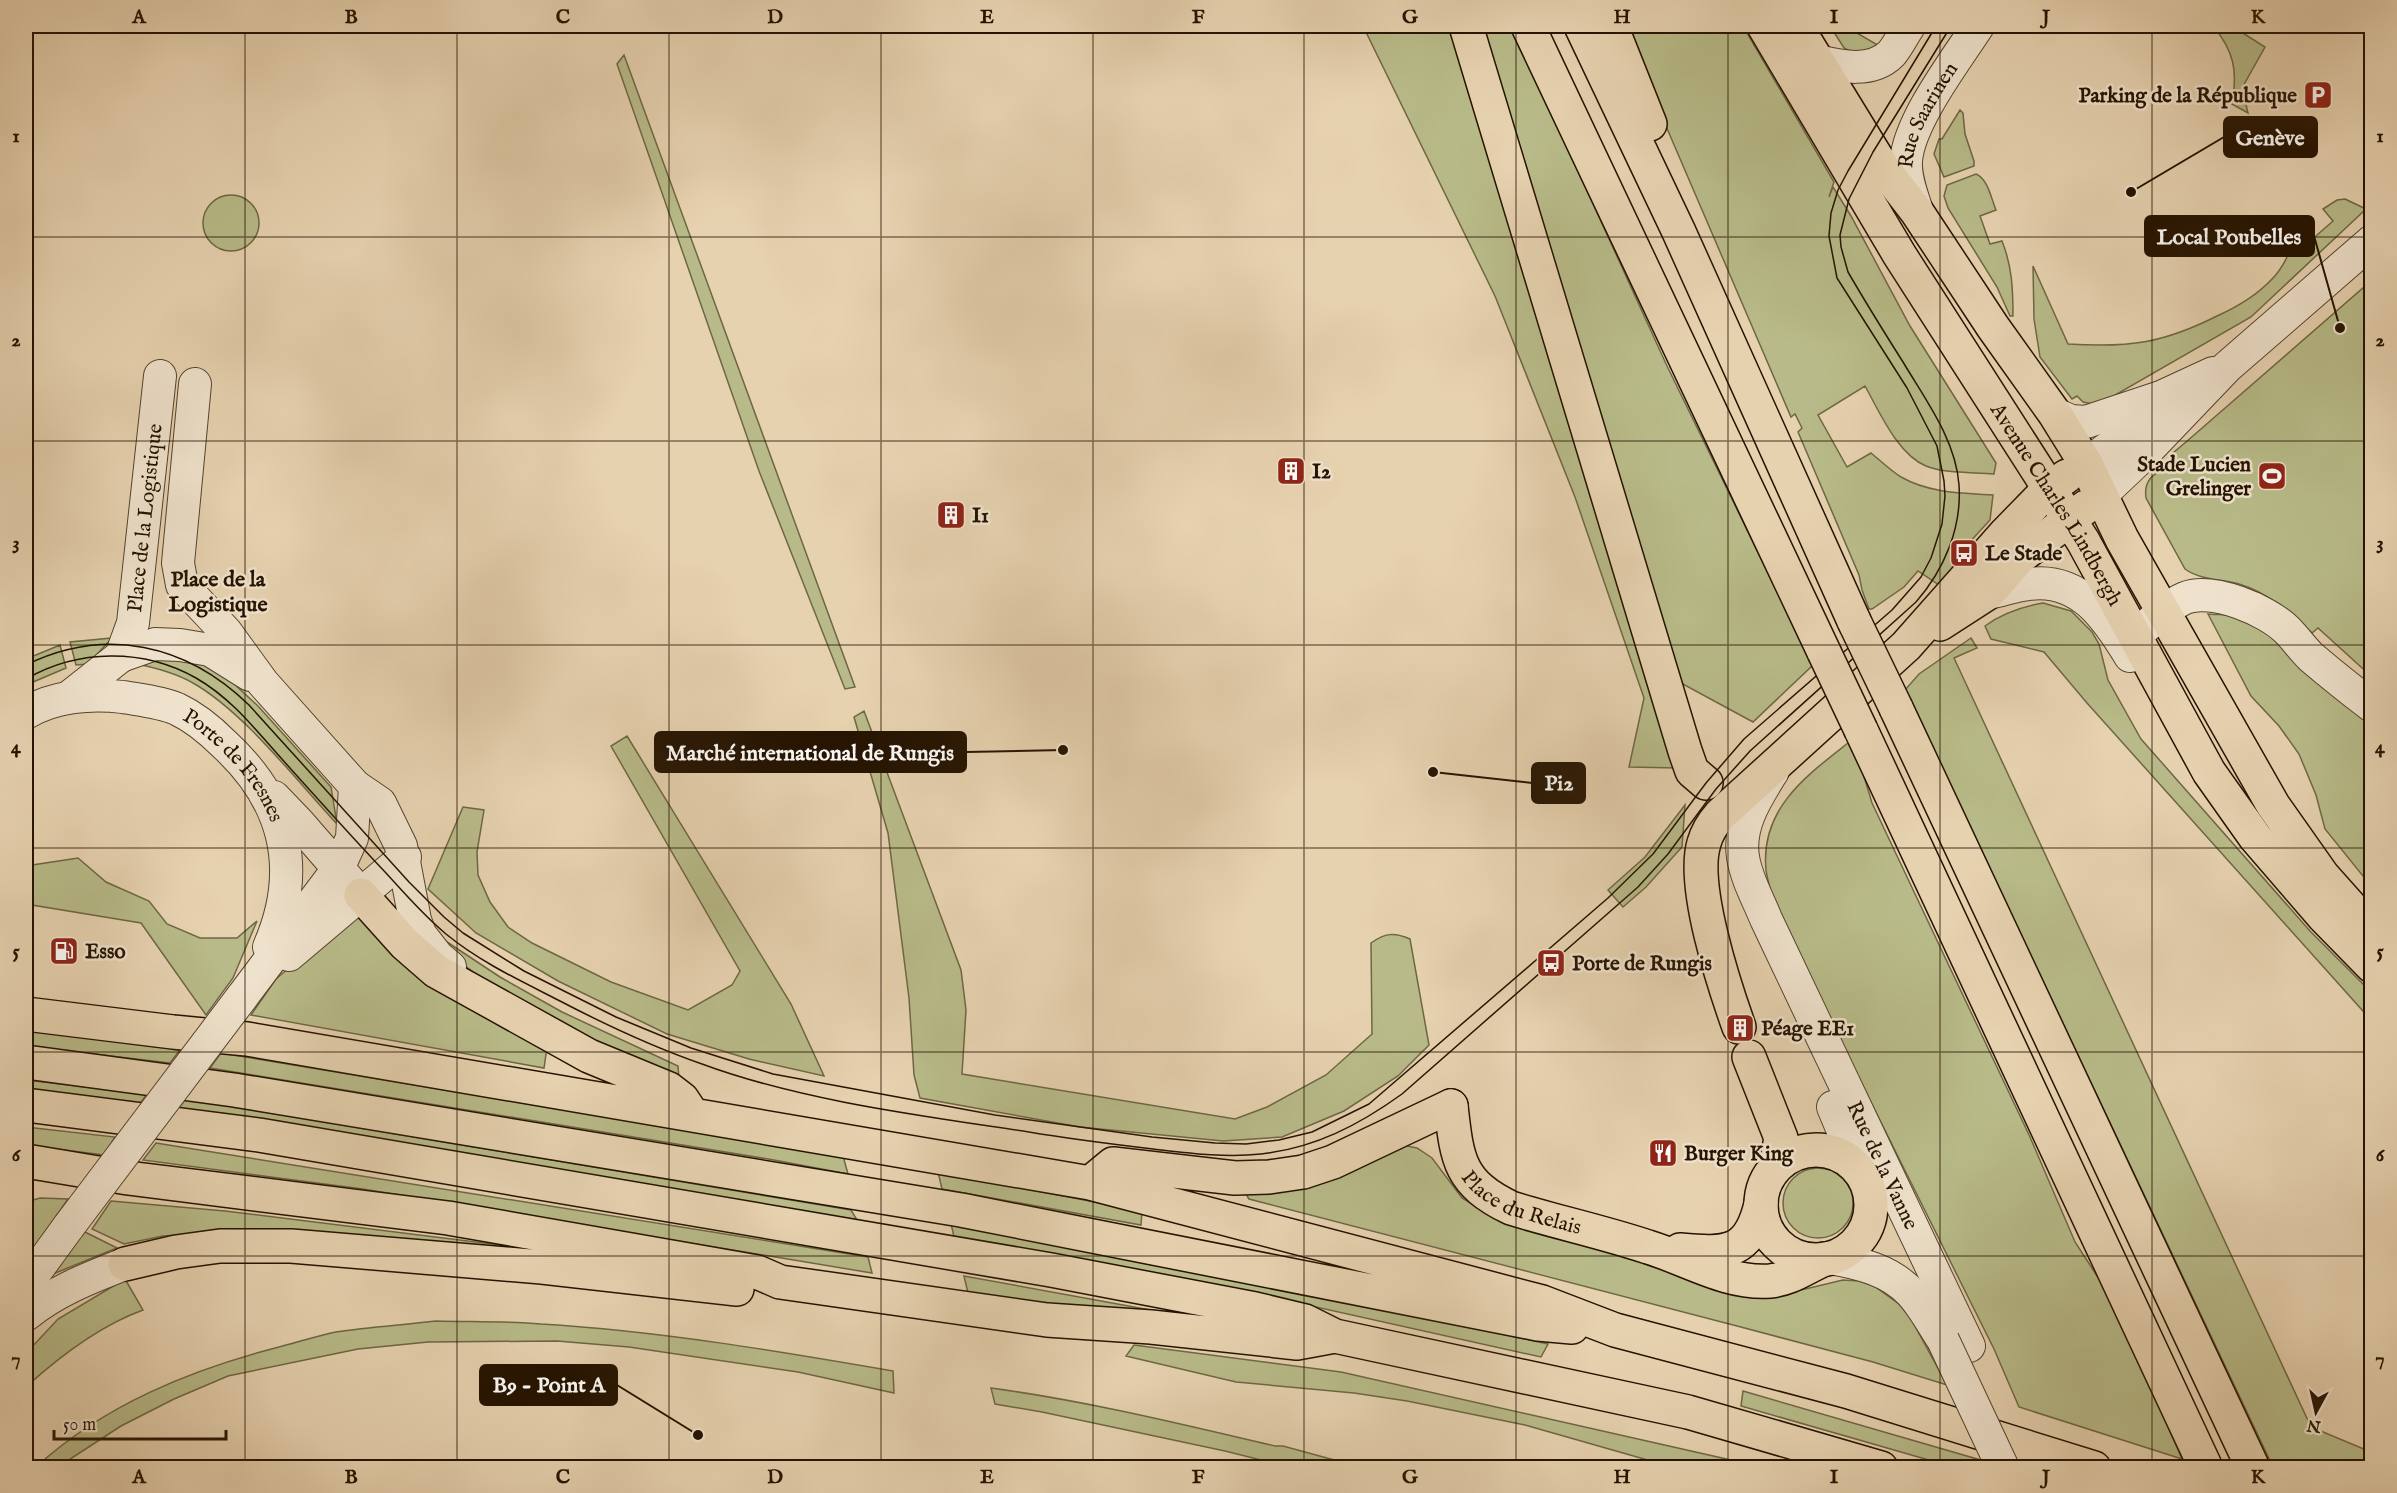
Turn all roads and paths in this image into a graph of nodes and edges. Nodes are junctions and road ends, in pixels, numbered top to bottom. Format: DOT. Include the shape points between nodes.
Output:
graph roads {
  1 [pos="1466,26"];
  2 [pos="1528,26"];
  3 [pos="1581,26"];
  4 [pos="1611,26"];
  5 [pos="1764,26"];
  6 [pos="1796,26"];
  7 [pos="1909,26"];
  8 [pos="1978,26"];
  9 [pos="1818,61"];
  10 [pos="1917,212"];
  11 [pos="1679,232"];
  12 [pos="2372,241"];
  13 [pos="2227,367"];
  14 [pos="160,376"];
  15 [pos="195,384"];
  16 [pos="2161,397"];
  17 [pos="2055,414"];
  18 [pos="2086,464"];
  19 [pos="2050,488"];
  20 [pos="2102,494"];
  21 [pos="2069,519"];
  22 [pos="1988,594"];
  23 [pos="2165,612"];
  24 [pos="2134,637"];
  25 [pos="1906,646"];
  26 [pos="121,656"];
  27 [pos="263,683"];
  28 [pos="69,697"];
  29 [pos="2372,706"];
  30 [pos="26,713"];
  31 [pos="2210,772"];
  32 [pos="1699,777"];
  33 [pos="257,781"];
  34 [pos="355,786"];
  35 [pos="1751,795"];
  36 [pos="1704,843"];
  37 [pos="405,857"];
  38 [pos="1743,861"];
  39 [pos="338,869"];
  40 [pos="361,895"];
  41 [pos="2372,931"];
  42 [pos="2372,966"];
  43 [pos="248,989"];
  44 [pos="507,1012"];
  45 [pos="26,1014"];
  46 [pos="26,1062"];
  47 [pos="26,1105"];
  48 [pos="692,1114"];
  49 [pos="26,1161"];
  50 [pos="1776,1166"];
  51 [pos="1863,1176"];
  52 [pos="1090,1183"];
  53 [pos="1761,1204"];
  54 [pos="1648,1247"];
  55 [pos="1828,1259"];
  56 [pos="124,1264"];
  57 [pos="780,1282"];
  58 [pos="26,1285"];
  59 [pos="26,1315"];
  60 [pos="1615,1330"];
  61 [pos="1335,1336"];
  62 [pos="1956,1343"];
  63 [pos="2247,1455"];
  64 [pos="1881,1467"];
  65 [pos="2003,1467"];
  66 [pos="2026,1467"];
  67 [pos="2094,1467"];
  68 [pos="2206,1467"];
  1 -- 32 [label="main road"];
  2 -- 68 [label="main road, bridge"];
  3 -- 11 [label="main road"];
  4 -- 11 [label="main road" via="1686,212"];
  5 -- 19 [label="main road, Avenue Charles Lindbergh" via="1899,254"];
  6 -- 9 [label="main road, Avenue Charles Lindbergh"];
  7 -- 9 [label="street" via="1881,63 1854,67"];
  8 -- 10 [label="street, Rue Saarinen" via="1926,108 1909,144 1906,174"];
  9 -- 10 [label="main road, Avenue Charles Lindbergh" via="1883,168"];
  10 -- 17 [label="main road, Avenue Charles Lindbergh"];
  11 -- 63 [label="main road, bridge" via="1854,621"];
  12 -- 13 [label="street"];
  13 -- 16 [label="street"];
  13 -- 20 [label="street"];
  14 -- 26 [label="street, Place de la Logistique" via="136,604"];
  15 -- 27 [label="street, Place de la Logistique" via="178,563 182,585 226,632"];
  16 -- 17 [label="street" via="2086,422"];
  16 -- 18 [label="street" via="2111,446"];
  17 -- 18 [label="main road, Avenue Charles Lindbergh"];
  18 -- 19 [label="main road"];
  18 -- 20 [label="main road, Avenue Charles Lindbergh"];
  19 -- 21 [label="main road, Avenue Charles Lindbergh"];
  19 -- 25 [label="main road"];
  20 -- 21 [label="main road"];
  20 -- 23 [label="main road, Avenue Charles Lindbergh" via="2113,522"];
  21 -- 22 [label="main road" via="2020,557"];
  21 -- 24 [label="main road, Avenue Charles Lindbergh"];
  22 -- 25 [label="main road"];
  22 -- 31 [label="street" via="2046,583 2084,596 2110,623 2151,690"];
  23 -- 24 [label="street"];
  23 -- 29 [label="street" via="2196,595 2217,597 2259,612 2287,630 2299,646"];
  23 -- 41 [label="main road, Avenue Charles Lindbergh" via="2273,805 2323,876"];
  24 -- 31 [label="main road, Avenue Charles Lindbergh"];
  25 -- 35 [label="main road" via="1779,762"];
  26 -- 27 [label="street, Place de la Logistique" via="155,644 210,650"];
  26 -- 28 [label="street, Place de la Logistique"];
  27 -- 34 [label="street, Place de la Logistique"];
  28 -- 30 [label="street, Porte de Fresnes"];
  28 -- 33 [label="street, Porte de Fresnes" via="105,695 177,709 210,731"];
  31 -- 42 [label="main road, Avenue Charles Lindbergh" via="2255,837"];
  32 -- 35 [label="main road" via="1725,793"];
  32 -- 36 [label="main road"];
  33 -- 39 [label="street"];
  33 -- 43 [label="street, Porte de Fresnes" via="274,808 281,829 286,883 278,926"];
  34 -- 37 [label="street, Place de la Logistique" via="380,803"];
  34 -- 39 [label="street" via="352,838"];
  35 -- 36 [label="main road" via="1720,815"];
  35 -- 38 [label="street, Rue de la Vanne"];
  36 -- 50 [label="main road" via="1701,871 1721,978 1781,1138"];
  37 -- 40 [label="street"];
  37 -- 44 [label="street, Place de la Logistique" via="415,920 426,944"];
  38 -- 51 [label="street, Rue de la Vanne" via="1754,924"];
  38 -- 62 [label="street, Rue de la Vanne"];
  39 -- 40 [label="street"];
  39 -- 43 [label="street"];
  40 -- 43 [label="street"];
  40 -- 44 [label="main road" via="405,944 436,971"];
  43 -- 58 [label="street, Porte de Fresnes, bridge"];
  44 -- 48 [label="main road" via="589,1056 669,1089"];
  45 -- 48 [label="main road" via="247,1039"];
  46 -- 60 [label="main road" via="234,1090 961,1210 1539,1324"];
  47 -- 61 [label="main road" via="259,1135 1051,1270 1255,1309 1305,1321"];
  48 -- 52 [label="main road"];
  49 -- 57 [label="main road" via="129,1178 448,1218 757,1272"];
  50 -- 51 [label="main road" via="1789,1156 1819,1149 1848,1159"];
  50 -- 53 [label="main road" via="1768,1177"];
  51 -- 55 [label="main road" via="1871,1197 1868,1225 1851,1248"];
  51 -- 62 [label="street, Rue de la Vanne" via="1886,1209 1935,1311"];
  52 -- 54 [label="main road, Place du Relais" via="1113,1164 1235,1178 1303,1172 1333,1162 1451,1106 1461,1164 1491,1198 1511,1208"];
  52 -- 60 [label="main road" via="1542,1302"];
  53 -- 54 [label="main road, Place du Relais" via="1755,1226 1735,1248 1715,1253"];
  53 -- 55 [label="main road" via="1762,1220 1780,1246 1809,1260"];
  54 -- 55 [label="main road, Place du Relais" via="1717,1274 1757,1281 1786,1278"];
  55 -- 62 [label="street" via="1854,1262 1891,1277 1911,1293"];
  56 -- 57 [label="main road" via="220,1246 291,1246 542,1267 760,1292"];
  56 -- 59 [label="street" via="44,1300"];
  57 -- 61 [label="main road" via="1047,1320 1297,1343"];
  60 -- 67 [label="main road" via="1846,1391"];
  61 -- 64 [label="main road" via="1688,1412"];
  62 -- 65 [label="street, bridge"];
  62 -- 66 [label="street, Rue de la Vanne"];
}
